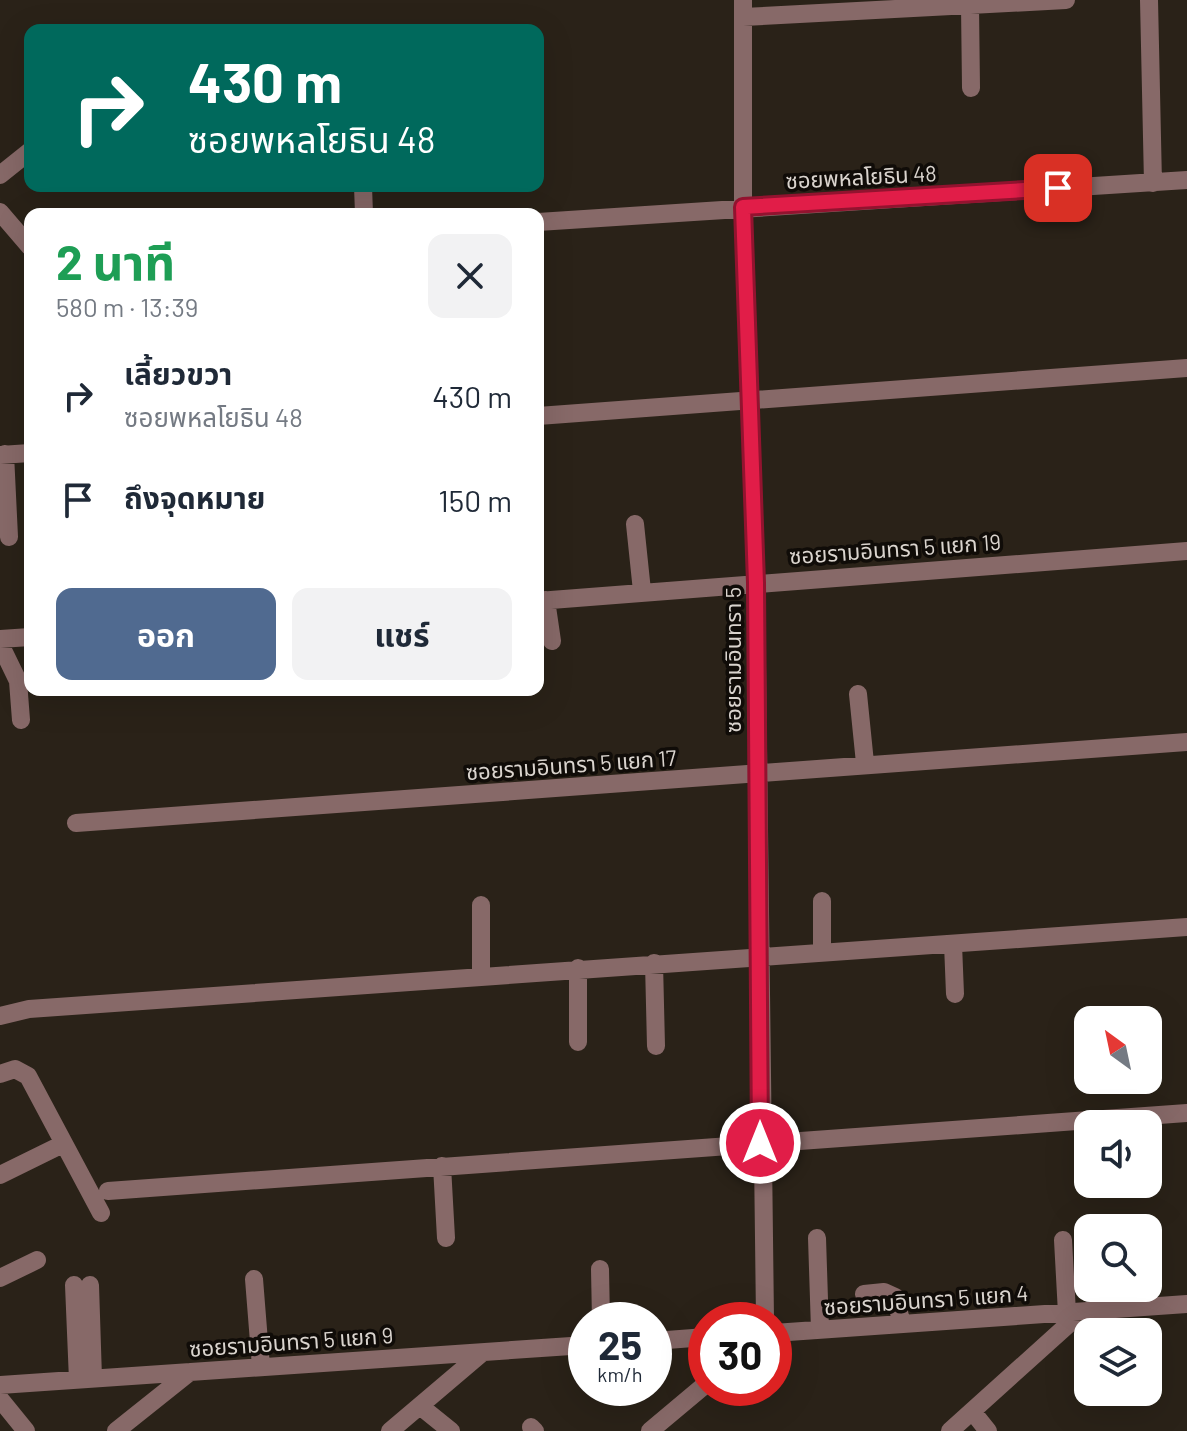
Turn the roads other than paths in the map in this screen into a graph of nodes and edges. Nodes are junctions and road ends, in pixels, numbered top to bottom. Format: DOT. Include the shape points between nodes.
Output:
graph roads {
  1 [pos="1066,0"];
  2 [pos="1149,0"];
  3 [pos="970,6"];
  4 [pos="743,8"];
  5 [pos="971,88"];
  6 [pos="24,156"];
  7 [pos="0,175"];
  8 [pos="1187,180"];
  9 [pos="1153,183"];
  10 [pos="743,207"];
  11 [pos="0,212"];
  12 [pos="544,222"];
  13 [pos="24,240"];
  14 [pos="1187,368"];
  15 [pos="748,401"];
  16 [pos="544,416"];
  17 [pos="24,453"];
  18 [pos="2,454"];
  19 [pos="635,524"];
  20 [pos="9,537"];
  21 [pos="1187,551"];
  22 [pos="756,583"];
  23 [pos="642,591"];
  24 [pos="544,600"];
  25 [pos="544,608"];
  26 [pos="24,638"];
  27 [pos="552,641"];
  28 [pos="0,642"];
  29 [pos="858,694"];
  30 [pos="21,720"];
  31 [pos="1187,742"];
  32 [pos="865,763"];
  33 [pos="756,775"];
  34 [pos="76,823"];
  35 [pos="822,901"];
  36 [pos="481,905"];
  37 [pos="1187,927"];
  38 [pos="953,944"];
  39 [pos="822,953"];
  40 [pos="759,957"];
  41 [pos="654,963"];
  42 [pos="578,968"];
  43 [pos="481,975"];
  44 [pos="955,994"];
  45 [pos="0,1016"];
  46 [pos="578,1042"];
  47 [pos="656,1046"];
  48 [pos="0,1074"];
  49 [pos="1187,1113"];
  50 [pos="760,1143"];
  51 [pos="63,1144"];
  52 [pos="442,1166"];
  53 [pos="0,1175"];
  54 [pos="108,1191"];
  55 [pos="101,1213"];
  56 [pos="446,1238"];
  57 [pos="817,1238"];
  58 [pos="1063,1240"];
  59 [pos="37,1260"];
  60 [pos="600,1269"];
  61 [pos="0,1278"];
  62 [pos="254,1279"];
  63 [pos="82,1285"];
  64 [pos="864,1294"];
  65 [pos="601,1302"];
  66 [pos="764,1302"];
  67 [pos="1187,1304"];
  68 [pos="1074,1313"];
  69 [pos="902,1324"];
  70 [pos="820,1330"];
  71 [pos="792,1332"];
  72 [pos="568,1346"];
  73 [pos="482,1353"];
  74 [pos="261,1367"];
  75 [pos="190,1372"];
  76 [pos="86,1379"];
  77 [pos="0,1385"];
  78 [pos="0,1399"];
  79 [pos="688,1399"];
  80 [pos="420,1406"];
  81 [pos="972,1411"];
  82 [pos="26,1431"];
  83 [pos="116,1431"];
  84 [pos="390,1431"];
  85 [pos="451,1431"];
  86 [pos="650,1431"];
  87 [pos="950,1431"];
  88 [pos="988,1431"];
  1 -- 3 [label="street"];
  2 -- 9 [label="street"];
  3 -- 4 [label="street"];
  3 -- 5 [label="street"];
  4 -- 10 [label="street, ซอยรามอินทรา 5"];
  6 -- 7 [label="street"];
  8 -- 9 [label="street, ซอยพหลโยธิน 48"];
  9 -- 10 [label="street, ซอยพหลโยธิน 48"];
  10 -- 12 [label="street, ซอยพหลโยธิน 48"];
  10 -- 15 [label="street, ซอยรามอินทรา 5"];
  11 -- 13 [label="street"];
  14 -- 15 [label="street"];
  15 -- 16 [label="street"];
  15 -- 22 [label="street, ซอยรามอินทรา 5"];
  17 -- 18 [label="street"];
  18 -- 20 [label="street"];
  19 -- 23 [label="street"];
  21 -- 22 [label="street, ซอยรามอินทรา 5 แยก 19"];
  22 -- 23 [label="street, ซอยรามอินทรา 5 แยก 19"];
  22 -- 33 [label="street, ซอยรามอินทรา 5"];
  23 -- 24 [label="street, ซอยรามอินทรา 5 แยก 19"];
  25 -- 27 [label="street"];
  26 -- 28 [label="street"];
  28 -- 30 [label="street" via="18,681"];
  29 -- 32 [label="street"];
  31 -- 32 [label="street, ซอยรามอินทรา 5 แยก 17"];
  32 -- 33 [label="street, ซอยรามอินทรา 5 แยก 17"];
  33 -- 34 [label="street, ซอยรามอินทรา 5 แยก 17"];
  33 -- 40 [label="street, ซอยรามอินทรา 5"];
  35 -- 39 [label="street"];
  36 -- 43 [label="street"];
  37 -- 38 [label="street"];
  38 -- 39 [label="street"];
  38 -- 44 [label="street"];
  39 -- 40 [label="street"];
  40 -- 41 [label="street"];
  40 -- 50 [label="street, ซอยรามอินทรา 5"];
  41 -- 42 [label="street"];
  41 -- 47 [label="street"];
  42 -- 43 [label="street"];
  42 -- 46 [label="street"];
  43 -- 45 [label="street" via="43,1008"];
  48 -- 51 [label="street" via="15,1069 28,1076"];
  49 -- 50 [label="street"];
  50 -- 52 [label="street"];
  50 -- 66 [label="street, ซอยรามอินทรา 5"];
  51 -- 53 [label="street"];
  51 -- 55 [label="street"];
  52 -- 54 [label="street"];
  52 -- 56 [label="street"];
  57 -- 70 [label="street"];
  58 -- 68 [label="street"];
  59 -- 61 [label="street"];
  60 -- 65 [label="street"];
  62 -- 74 [label="street"];
  63 -- 76 [label="street"];
  64 -- 69 [label="street" via="895,1297"];
  67 -- 68 [label="street, ซอยรามอินทรา 5 แยก 4"];
  68 -- 69 [label="street, ซอยรามอินทรา 5 แยก 4"];
  68 -- 81 [label="street"];
  69 -- 70 [label="street, ซอยรามอินทรา 5 แยก 4"];
  70 -- 71 [label="street, ซอยรามอินทรา 5 แยก 4"];
  72 -- 73 [label="street, ซอยรามอินทรา 5 แยก 9"];
  73 -- 74 [label="street, ซอยรามอินทรา 5 แยก 9"];
  73 -- 80 [label="street"];
  74 -- 75 [label="street, ซอยรามอินทรา 5 แยก 9"];
  75 -- 76 [label="street, ซอยรามอินทรา 5 แยก 9"];
  75 -- 83 [label="street"];
  76 -- 77 [label="street, ซอยรามอินทรา 5 แยก 9"];
  78 -- 82 [label="street"];
  79 -- 86 [label="street"];
  80 -- 84 [label="street"];
  80 -- 85 [label="street"];
  81 -- 87 [label="street"];
  81 -- 88 [label="street"];
}
